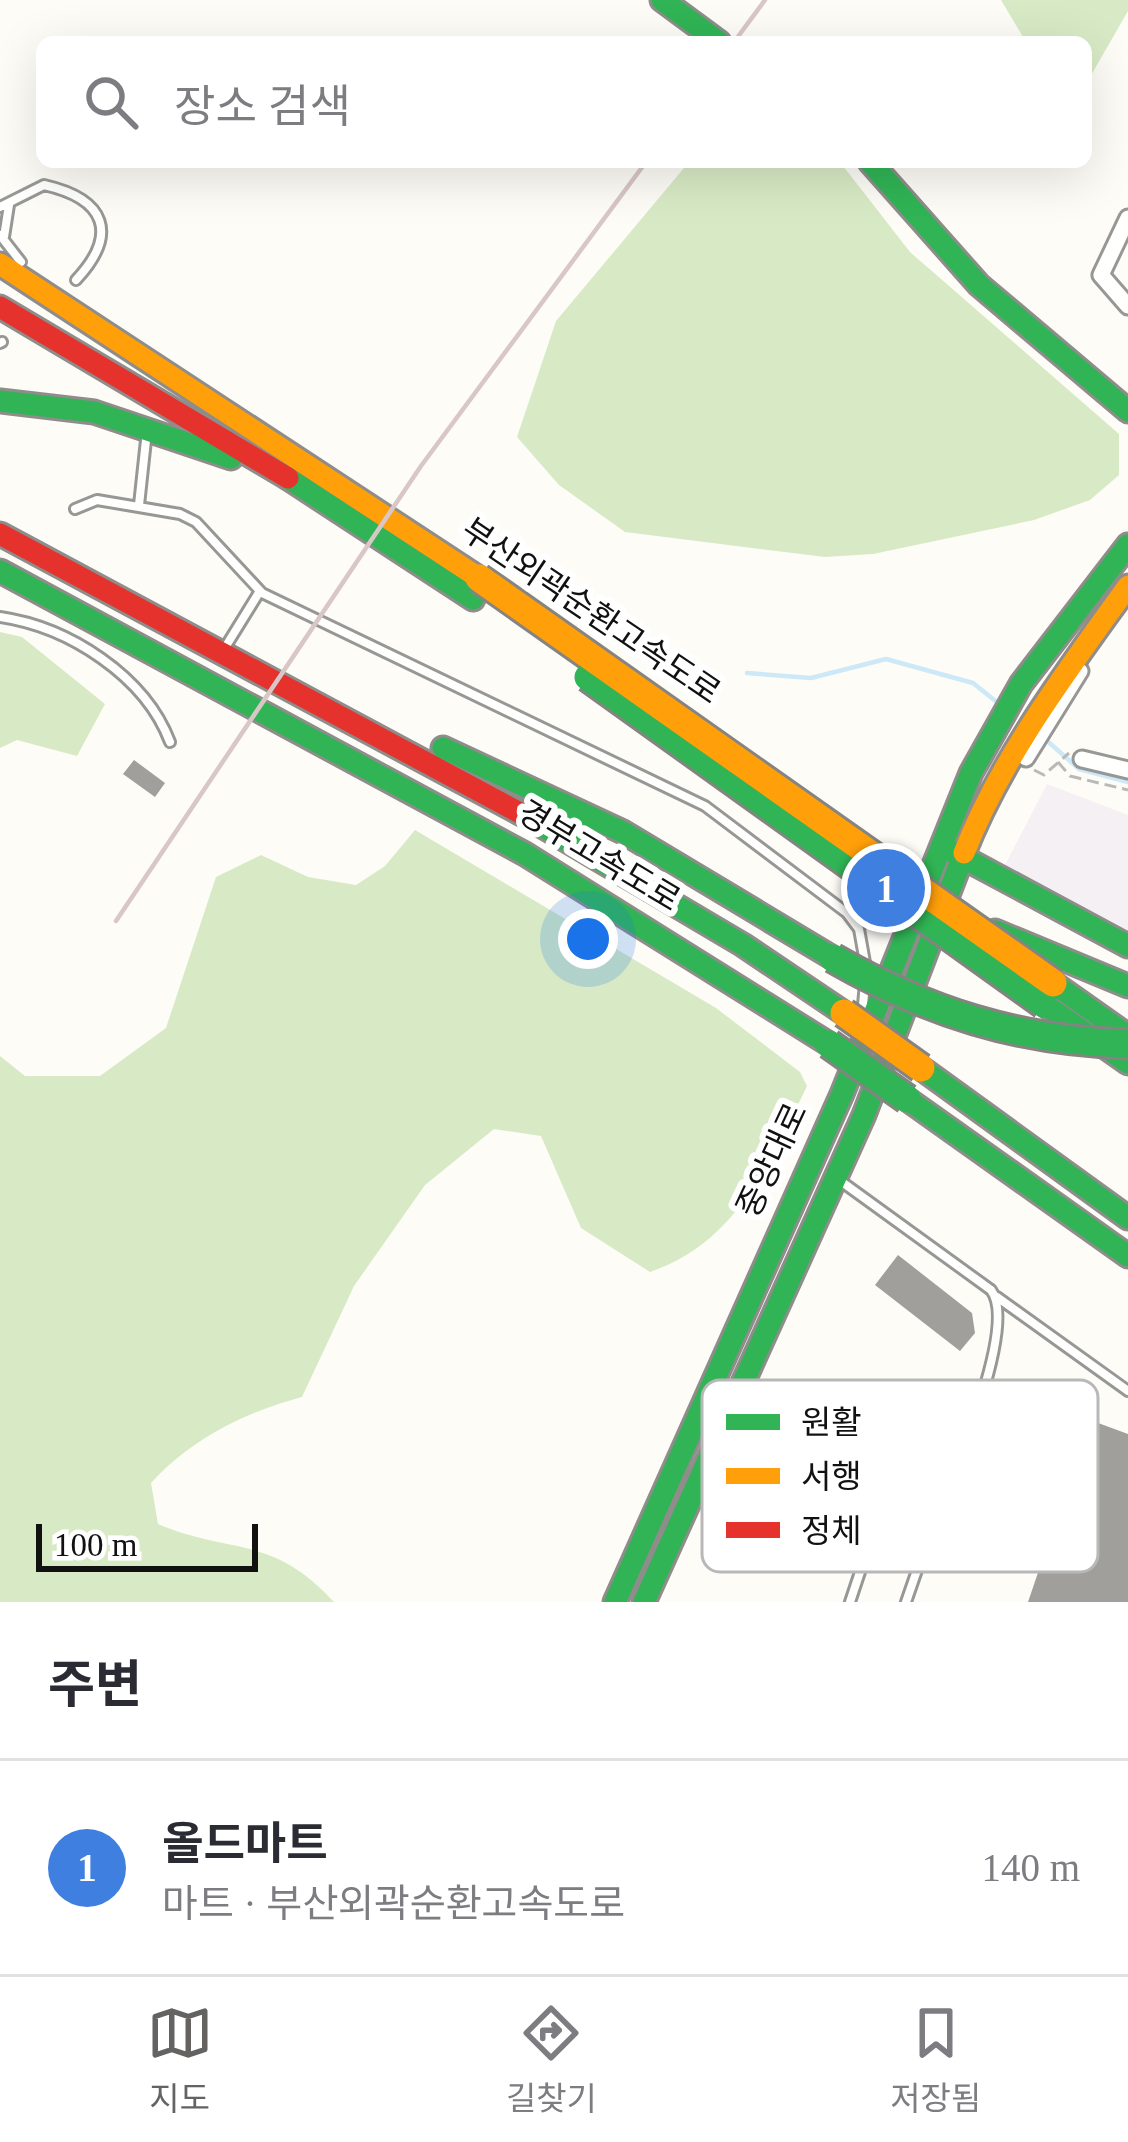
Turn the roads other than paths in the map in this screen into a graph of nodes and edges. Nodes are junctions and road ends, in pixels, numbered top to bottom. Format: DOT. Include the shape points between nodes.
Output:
graph roads {
  1 [pos="662,0"];
  2 [pos="711,36"];
  3 [pos="875,168"];
  4 [pos="14,200"];
  5 [pos="0,207"];
  6 [pos="1128,218"];
  7 [pos="2,246"];
  8 [pos="76,280"];
  9 [pos="1128,306"];
  10 [pos="0,307"];
  11 [pos="0,401"];
  12 [pos="1128,411"];
  13 [pos="147,427"];
  14 [pos="139,505"];
  15 [pos="335,508"];
  16 [pos="75,509"];
  17 [pos="0,534"];
  18 [pos="1128,544"];
  19 [pos="0,571"];
  20 [pos="1128,586"];
  21 [pos="476,589"];
  22 [pos="260,591"];
  23 [pos="1128,606"];
  24 [pos="0,617"];
  25 [pos="221,652"];
  26 [pos="300,691"];
  27 [pos="1052,704"];
  28 [pos="170,742"];
  29 [pos="1011,755"];
  30 [pos="1076,756"];
  31 [pos="1128,770"];
  32 [pos="951,851"];
  33 [pos="1128,946"];
  34 [pos="1052,983"];
  35 [pos="1128,986"];
  36 [pos="1128,1040"];
  37 [pos="858,1053"];
  38 [pos="1128,1063"];
  39 [pos="823,1168"];
  40 [pos="1128,1218"];
  41 [pos="1128,1256"];
  42 [pos="996,1296"];
  43 [pos="721,1380"];
  44 [pos="736,1380"];
  45 [pos="985,1380"];
  46 [pos="1128,1391"];
  47 [pos="702,1420"];
  48 [pos="702,1461"];
  49 [pos="860,1572"];
  50 [pos="917,1572"];
  51 [pos="615,1602"];
  52 [pos="644,1602"];
  53 [pos="850,1602"];
  54 [pos="906,1602"];
  1 -- 2 [label="main road"];
  3 -- 12 [label="main road" via="979,285"];
  4 -- 5 [label="lane"];
  4 -- 7 [label="lane" via="4,214"];
  4 -- 8 [label="lane" via="44,185 93,208 101,244"];
  6 -- 9 [label="street" via="1101,275"];
  7 -- 21 [label="main road, 부산외곽순환고속도로" via="96,325"];
  10 -- 15 [label="main road, 부산외곽순환고속도로"];
  11 -- 13 [label="main road"];
  13 -- 14 [label="lane"];
  13 -- 15 [label="main road"];
  14 -- 16 [label="lane" via="98,500"];
  14 -- 22 [label="lane" via="196,522"];
  15 -- 21 [label="main road, 부산외곽순환고속도로"];
  17 -- 25 [label="main road, 경부고속도로"];
  18 -- 29 [label="main road" via="1022,684"];
  19 -- 41 [label="main road, 경부고속도로, bridge" via="477,825 768,1001"];
  20 -- 27 [label="main road"];
  21 -- 34 [label="main road, 부산외곽순환고속도로, bridge"];
  21 -- 34 [label="main road, 부산외곽순환고속도로, bridge"];
  22 -- 25 [label="lane"];
  22 -- 37 [label="lane" via="691,799 746,834 860,929 866,966"];
  23 -- 27 [label="street"];
  24 -- 28 [label="lane" via="82,646 152,701"];
  25 -- 26 [label="main road, 경부고속도로"];
  26 -- 36 [label="main road, bridge" via="563,800 892,994 982,1029 1040,1041"];
  26 -- 40 [label="main road, 경부고속도로, bridge" via="592,853 844,1013"];
  27 -- 29 [label="main road"];
  29 -- 32 [label="main road, 중앙대로"];
  30 -- 31 [label="street"];
  32 -- 33 [label="main road"];
  32 -- 37 [label="main road, 중앙대로"];
  32 -- 39 [label="main road, 중앙대로" via="907,1013"];
  34 -- 35 [label="main road"];
  34 -- 36 [label="main road, 부산외곽순환고속도로"];
  34 -- 38 [label="main road, 부산외곽순환고속도로"];
  37 -- 39 [label="main road, 중앙대로"];
  39 -- 42 [label="lane"];
  39 -- 43 [label="main road, 중앙대로"];
  39 -- 44 [label="main road, 중앙대로"];
  42 -- 45 [label="lane" via="1000,1332"];
  42 -- 46 [label="lane"];
  47 -- 51 [label="main road, 중앙대로"];
  48 -- 52 [label="main road, 중앙대로"];
  49 -- 53 [label="lane"];
  50 -- 54 [label="lane"];
}
